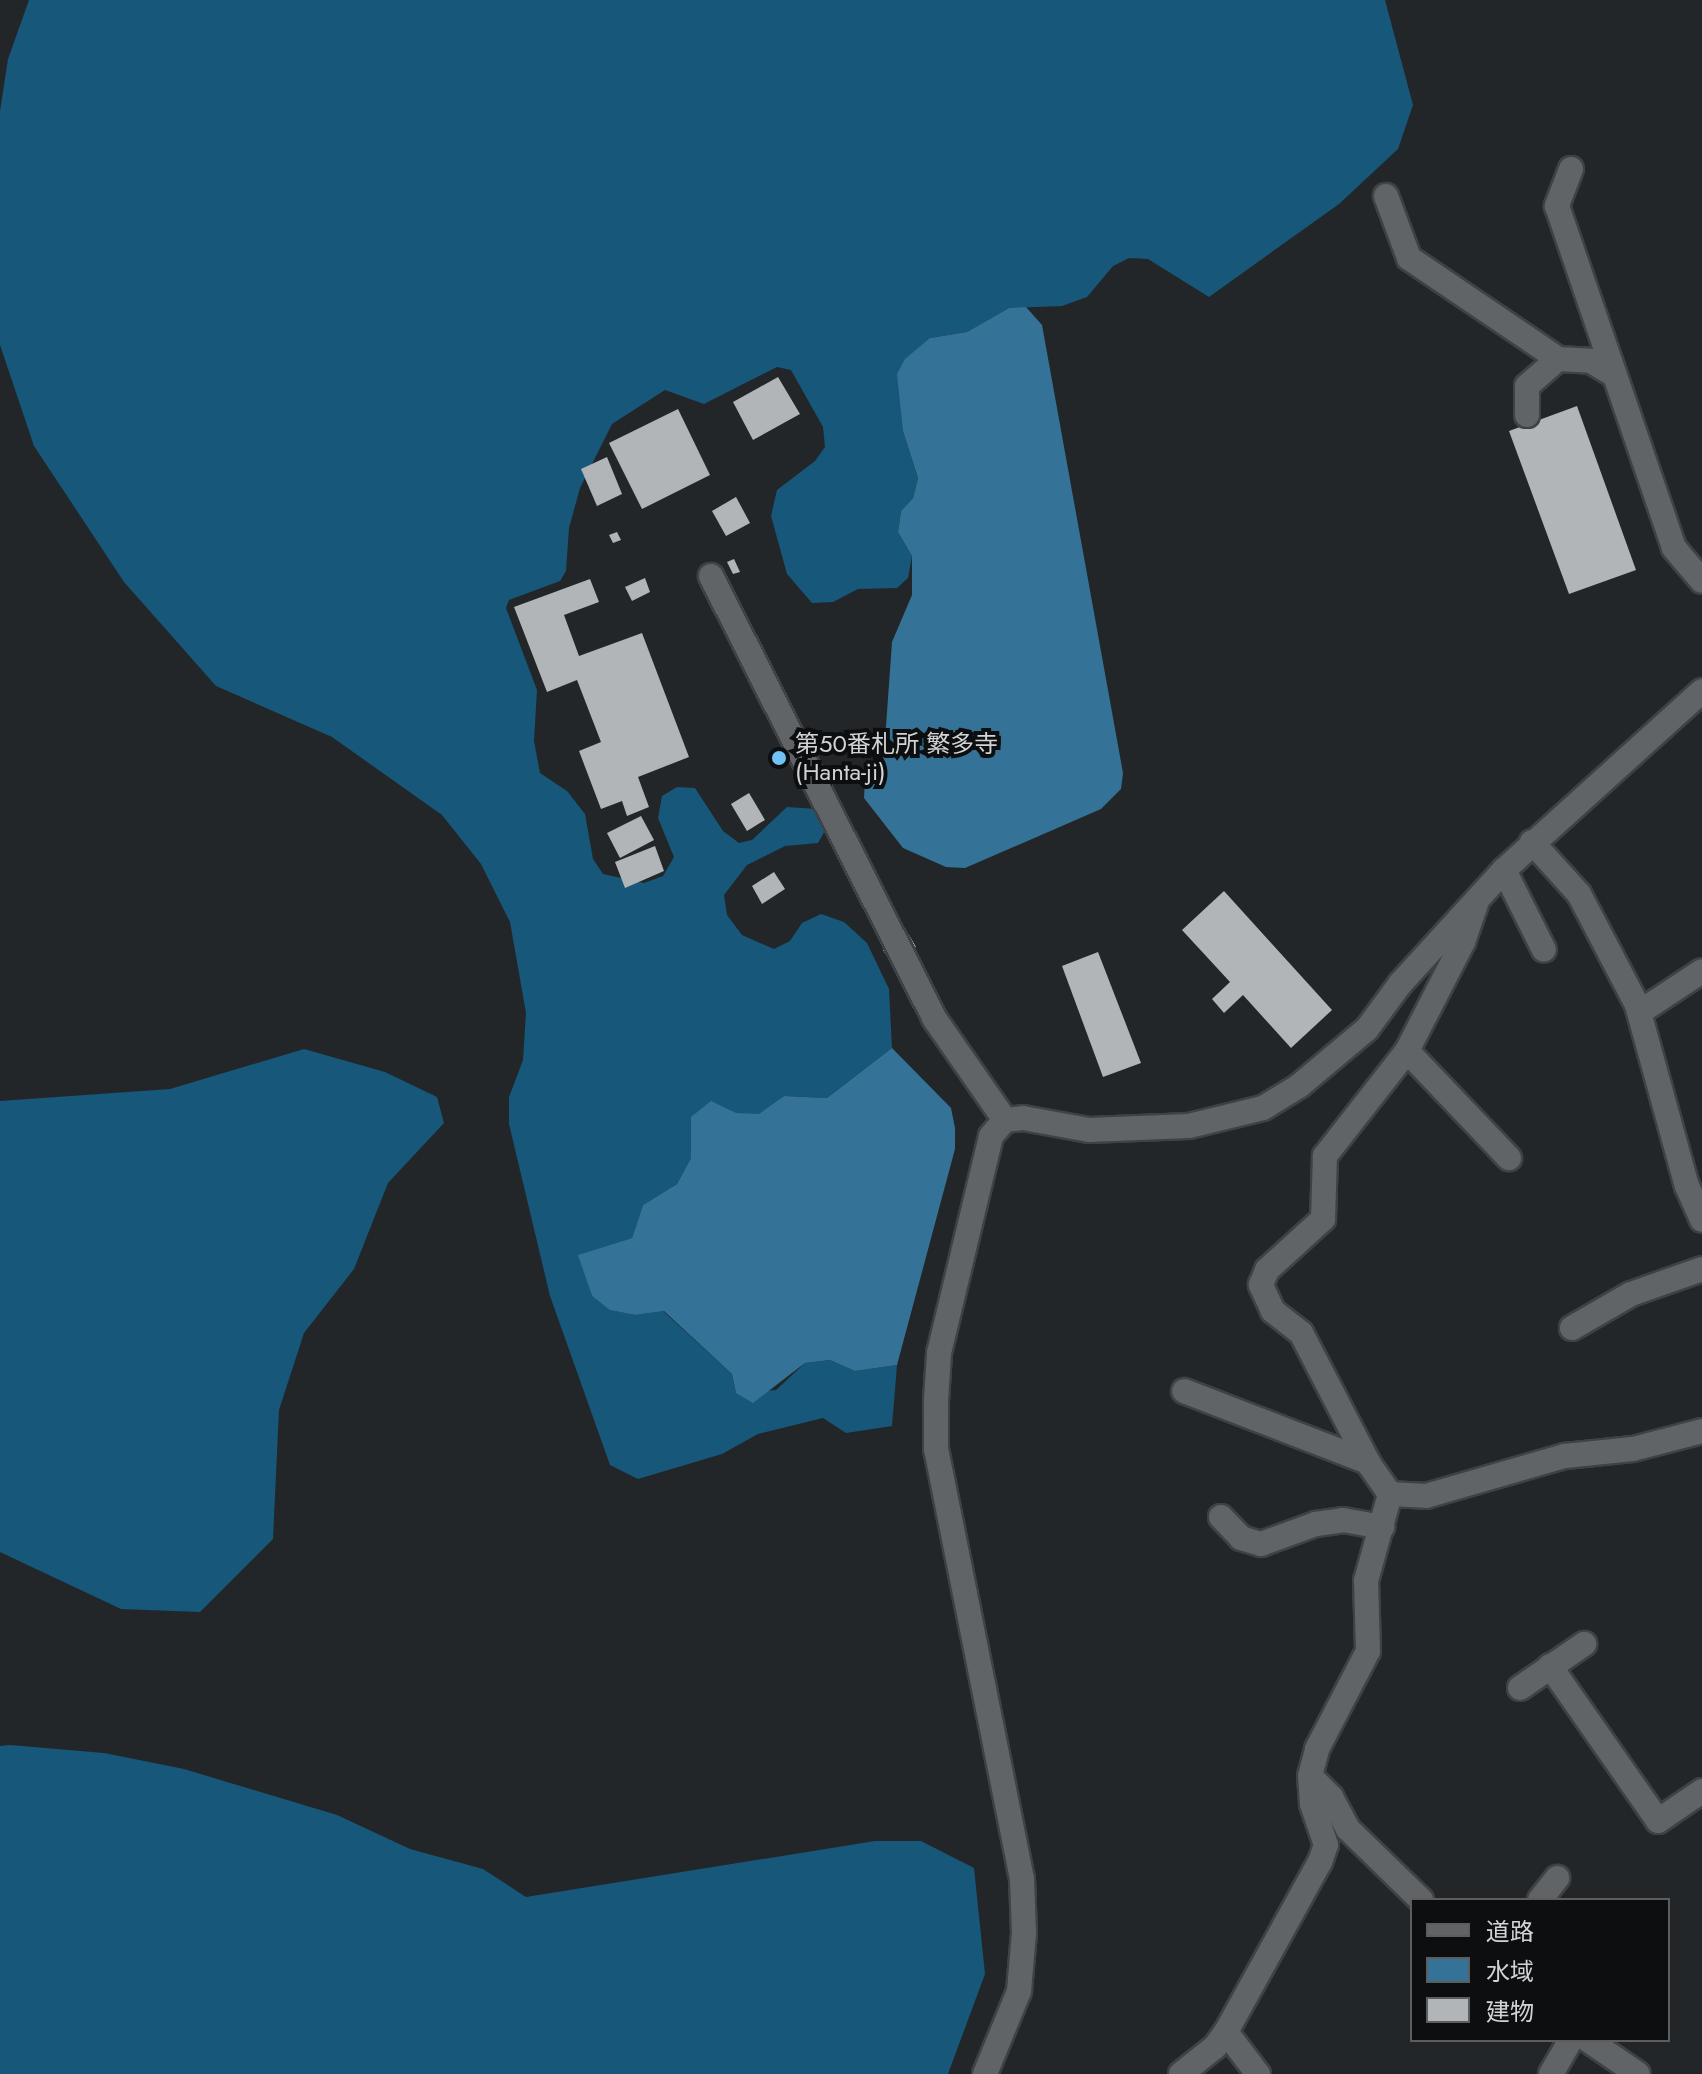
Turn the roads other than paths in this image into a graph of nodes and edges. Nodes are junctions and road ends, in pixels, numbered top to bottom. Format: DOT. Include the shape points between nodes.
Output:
graph roads {
  1 [pos="1571,169"];
  2 [pos="1386,196"];
  3 [pos="1558,359"];
  4 [pos="1614,375"];
  5 [pos="1527,415"];
  6 [pos="711,576"];
  7 [pos="1702,581"];
  8 [pos="1702,691"];
  9 [pos="1532,842"];
  10 [pos="1504,870"];
  11 [pos="1477,903"];
  12 [pos="1544,950"];
  13 [pos="1702,971"];
  14 [pos="1640,1012"];
  15 [pos="1407,1051"];
  16 [pos="1005,1120"];
  17 [pos="1509,1158"];
  18 [pos="1693,1168"];
  19 [pos="1702,1220"];
  20 [pos="1702,1269"];
  21 [pos="1572,1328"];
  22 [pos="1184,1391"];
  23 [pos="1702,1431"];
  24 [pos="1368,1462"];
  25 [pos="1390,1494"];
  26 [pos="1221,1517"];
  27 [pos="1382,1527"];
  28 [pos="1584,1644"];
  29 [pos="1550,1666"];
  30 [pos="1520,1688"];
  31 [pos="1310,1776"];
  32 [pos="1702,1791"];
  33 [pos="1557,1878"];
  34 [pos="1419,1898"];
  35 [pos="1542,1898"];
  36 [pos="1226,2032"];
  37 [pos="1570,2042"];
  38 [pos="1591,2042"];
  39 [pos="985,2074"];
  40 [pos="1181,2074"];
  41 [pos="1258,2074"];
  42 [pos="1551,2074"];
  43 [pos="1638,2074"];
  1 -- 4 [label="street" via="1557,206"];
  2 -- 3 [label="street" via="1409,258"];
  3 -- 4 [label="street" via="1591,361"];
  3 -- 5 [label="street" via="1527,386"];
  4 -- 7 [label="street" via="1674,548"];
  6 -- 16 [label="street" via="934,1018"];
  8 -- 9 [label="street"];
  9 -- 10 [label="street"];
  9 -- 14 [label="street" via="1579,894"];
  10 -- 11 [label="street"];
  10 -- 12 [label="street"];
  11 -- 15 [label="street" via="1463,942"];
  11 -- 16 [label="street" via="1340,1057 1263,1108 1189,1126 1135,1131"];
  13 -- 14 [label="street"];
  14 -- 18 [label="street"];
  15 -- 17 [label="street"];
  15 -- 24 [label="street" via="1325,1156 1323,1219 1267,1270 1261,1285 1273,1311 1301,1333"];
  16 -- 39 [label="street" via="991,1136 983,1162 939,1353 936,1401 936,1449 1022,1879 1019,1991"];
  18 -- 19 [label="street"];
  20 -- 21 [label="street" via="1631,1294"];
  22 -- 24 [label="street"];
  23 -- 25 [label="street" via="1633,1449 1565,1456 1426,1496"];
  24 -- 25 [label="street"];
  25 -- 27 [label="street"];
  26 -- 27 [label="street" via="1241,1538 1261,1544 1343,1520"];
  27 -- 31 [label="street" via="1366,1581 1368,1651 1317,1749"];
  28 -- 29 [label="street"];
  29 -- 30 [label="street"];
  29 -- 32 [label="street" via="1658,1821"];
  31 -- 34 [label="street" via="1331,1797 1348,1829"];
  31 -- 36 [label="street" via="1312,1804 1326,1845 1258,1982"];
  33 -- 35 [label="street"];
  36 -- 40 [label="street"];
  36 -- 41 [label="street"];
  37 -- 42 [label="street"];
  38 -- 43 [label="street"];
}
